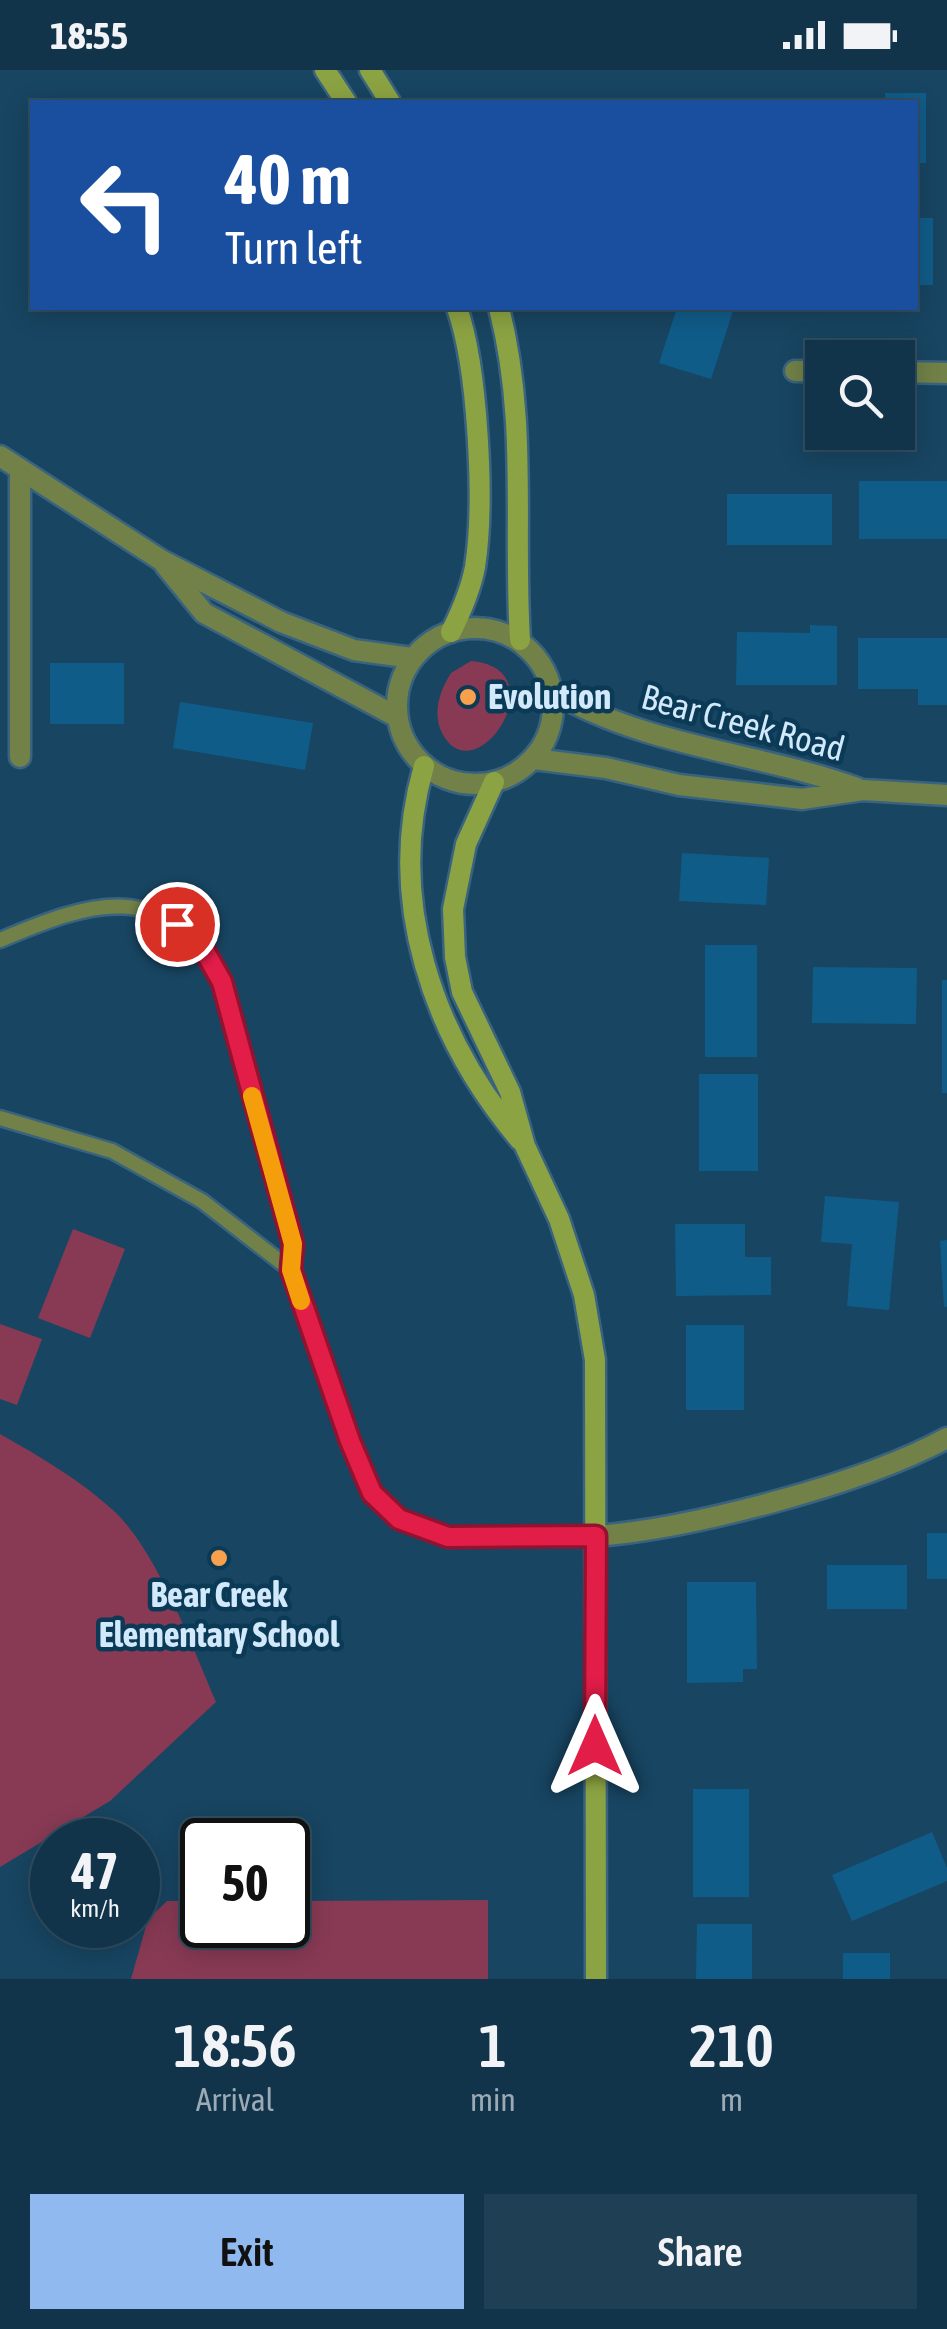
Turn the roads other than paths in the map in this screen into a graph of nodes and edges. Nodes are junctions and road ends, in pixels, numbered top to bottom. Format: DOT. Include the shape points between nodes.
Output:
graph roads {
  1 [pos="325,70"];
  2 [pos="370,70"];
  3 [pos="345,100"];
  4 [pos="389,100"];
  5 [pos="457,310"];
  6 [pos="499,310"];
  7 [pos="795,371"];
  8 [pos="805,371"];
  9 [pos="915,372"];
  10 [pos="947,373"];
  11 [pos="0,456"];
  12 [pos="20,469"];
  13 [pos="161,560"];
  14 [pos="452,632"];
  15 [pos="520,640"];
  16 [pos="412,658"];
  17 [pos="552,691"];
  18 [pos="397,717"];
  19 [pos="20,757"];
  20 [pos="534,758"];
  21 [pos="424,766"];
  22 [pos="494,782"];
  23 [pos="863,790"];
  24 [pos="947,795"];
  25 [pos="0,940"];
  26 [pos="0,1118"];
  27 [pos="524,1146"];
  28 [pos="291,1270"];
  29 [pos="947,1438"];
  30 [pos="596,1536"];
  31 [pos="596,1979"];
  1 -- 3 [label="main road"];
  2 -- 4 [label="main road"];
  5 -- 14 [label="main road" via="474,396 475,567"];
  6 -- 15 [label="main road" via="520,435"];
  7 -- 8 [label="street"];
  9 -- 10 [label="street"];
  11 -- 12 [label="street"];
  12 -- 13 [label="street"];
  12 -- 19 [label="street"];
  13 -- 16 [label="street" via="280,622 354,650"];
  13 -- 18 [label="street" via="204,613"];
  14 -- 15 [label="street" via="474,627"];
  14 -- 16 [label="street"];
  15 -- 17 [label="street"];
  16 -- 18 [label="street"];
  17 -- 20 [label="street" via="553,715"];
  17 -- 23 [label="street, Bear Creek Road" via="620,724 802,768"];
  18 -- 21 [label="street"];
  20 -- 22 [label="street"];
  20 -- 23 [label="street, Bear Creek Road" via="802,799"];
  21 -- 22 [label="street" via="469,784"];
  21 -- 27 [label="main road" via="413,836 415,938 435,998 488,1102"];
  22 -- 27 [label="main road" via="466,844 453,909 455,957 462,992 510,1092"];
  23 -- 24 [label="street, Bear Creek Road"];
  25 -- 28 [label="lane" via="70,910 106,903 143,908 177,924 204,950 222,982 293,1244"];
  26 -- 28 [label="lane" via="112,1151 202,1201"];
  27 -- 30 [label="main road" via="560,1219 596,1360"];
  28 -- 30 [label="lane" via="372,1493 399,1519 448,1537"];
  29 -- 30 [label="street" via="817,1488 645,1532"];
  30 -- 31 [label="main road"];
}
